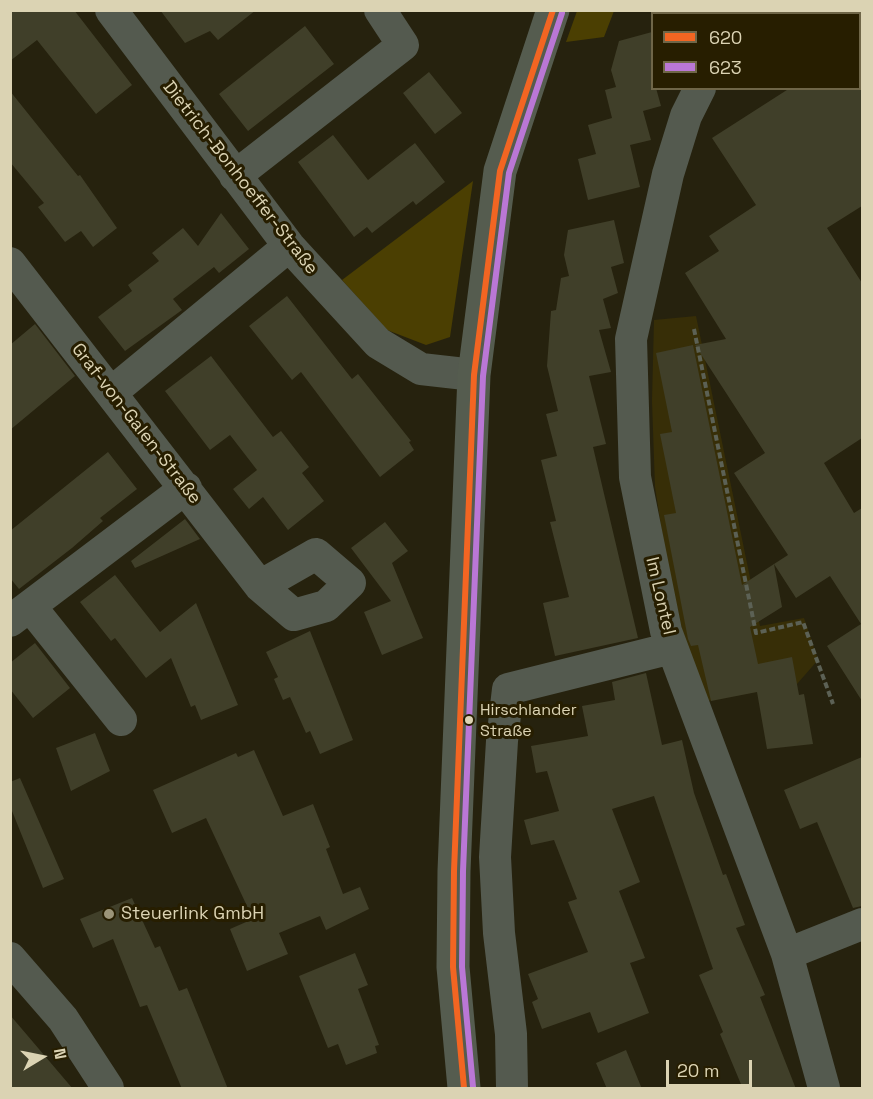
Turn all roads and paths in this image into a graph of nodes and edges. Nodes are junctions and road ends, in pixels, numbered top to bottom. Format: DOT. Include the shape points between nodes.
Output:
graph roads {
  1 [pos="111,10"];
  2 [pos="380,10"];
  3 [pos="553,10"];
  4 [pos="699,90"];
  5 [pos="235,176"];
  6 [pos="289,246"];
  7 [pos="16,282"];
  8 [pos="694,329"];
  9 [pos="474,375"];
  10 [pos="112,392"];
  11 [pos="186,488"];
  12 [pos="260,586"];
  13 [pos="20,613"];
  14 [pos="672,648"];
  15 [pos="833,704"];
  16 [pos="122,720"];
  17 [pos="862,924"];
  18 [pos="787,954"];
  19 [pos="10,958"];
  20 [pos="108,1089"];
  21 [pos="464,1089"];
  22 [pos="512,1089"];
  23 [pos="824,1089"];
  1 -- 5 [label="street, Dietrich-Bonhoeffer-Straße"];
  2 -- 5 [label="street" via="403,45"];
  3 -- 9 [label="street" via="500,171"];
  4 -- 14 [label="street, Im Lontel" via="686,116 668,174 631,339 635,477"];
  5 -- 6 [label="street, Dietrich-Bonhoeffer-Straße"];
  6 -- 9 [label="street, Dietrich-Bonhoeffer-Straße" via="378,343 421,369"];
  6 -- 10 [label="street"];
  7 -- 10 [label="street, Graf-von-Galen-Straße"];
  8 -- 15 [label="path" via="756,633 803,622"];
  9 -- 21 [label="street" via="454,871 453,967"];
  10 -- 11 [label="street, Graf-von-Galen-Straße"];
  11 -- 12 [label="street, Graf-von-Galen-Straße"];
  11 -- 13 [label="street"];
  13 -- 16 [label="street"];
  14 -- 18 [label="street, Im Lontel"];
  14 -- 22 [label="street" via="508,689 495,857 511,1034"];
  17 -- 18 [label="street"];
  18 -- 23 [label="street, Im Lontel"];
  19 -- 20 [label="street" via="63,1019"];
}
